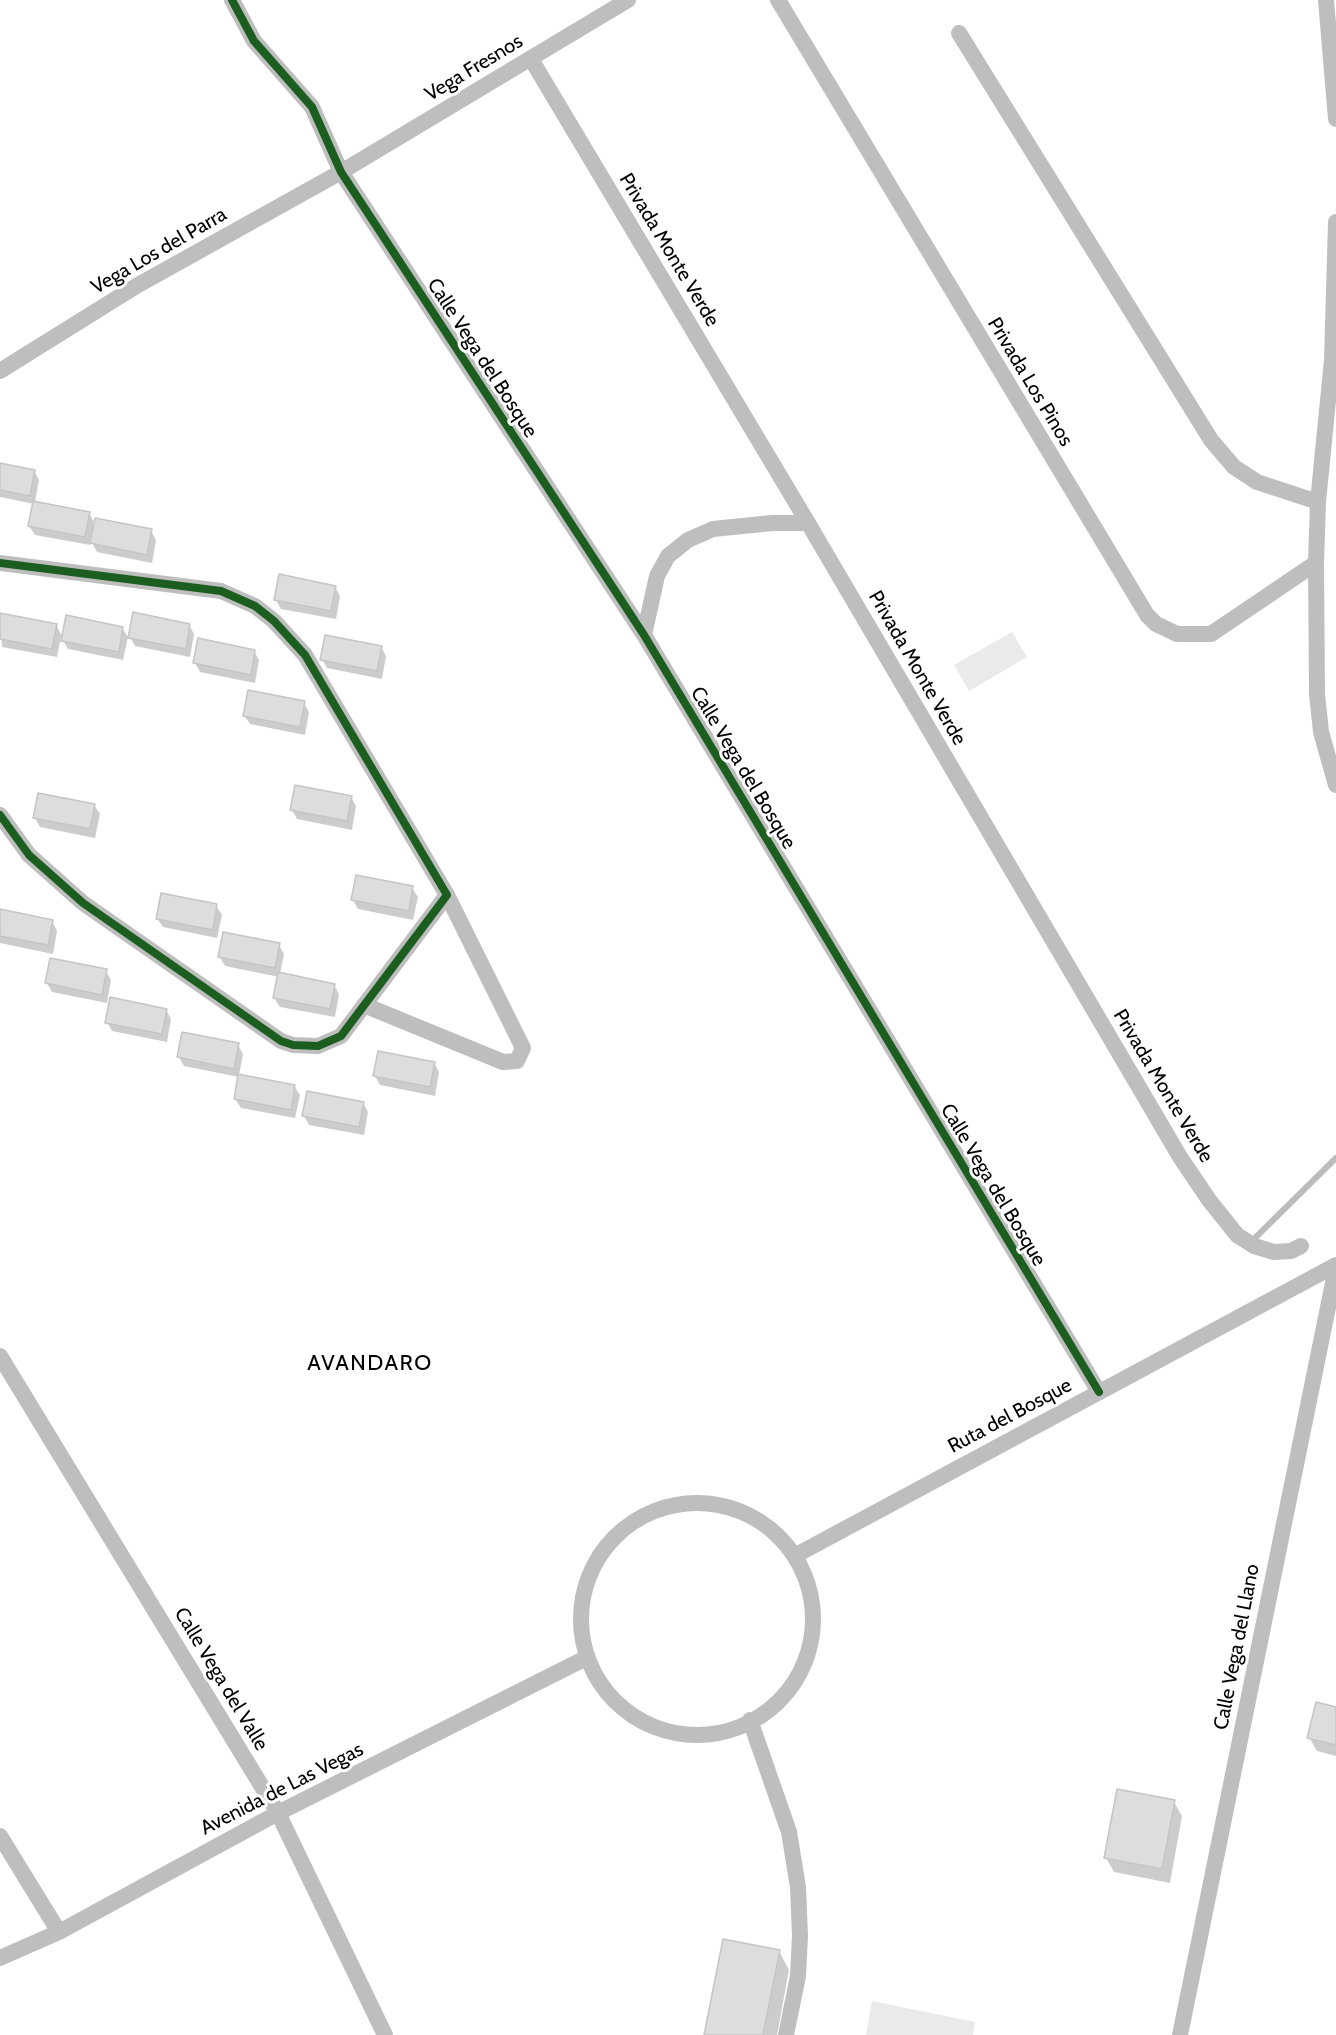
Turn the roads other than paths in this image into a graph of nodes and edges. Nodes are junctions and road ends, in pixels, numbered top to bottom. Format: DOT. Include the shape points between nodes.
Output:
graph roads {
  1 [pos="232,0"];
  2 [pos="628,0"];
  3 [pos="778,0"];
  4 [pos="1326,0"];
  5 [pos="958,33"];
  6 [pos="531,59"];
  7 [pos="1336,97"];
  8 [pos="1336,119"];
  9 [pos="342,172"];
  10 [pos="1336,222"];
  11 [pos="0,371"];
  12 [pos="1318,502"];
  13 [pos="808,523"];
  14 [pos="0,563"];
  15 [pos="1316,563"];
  16 [pos="644,635"];
  17 [pos="1336,785"];
  18 [pos="0,815"];
  19 [pos="447,895"];
  20 [pos="364,1005"];
  21 [pos="1301,1246"];
  22 [pos="1336,1267"];
  23 [pos="0,1356"];
  24 [pos="1099,1392"];
  25 [pos="798,1554"];
  26 [pos="585,1659"];
  27 [pos="750,1720"];
  28 [pos="278,1813"];
  29 [pos="0,1836"];
  30 [pos="59,1932"];
  31 [pos="0,1958"];
  32 [pos="385,2035"];
  33 [pos="786,2035"];
  34 [pos="1180,2035"];
  1 -- 9 [label="street, Calle Vega del Bosque" via="254,41 312,107"];
  2 -- 6 [label="street, Vega Fresnos"];
  3 -- 15 [label="street, Privada Los Pinos" via="1147,615 1178,634 1211,634"];
  4 -- 7 [label="street"];
  5 -- 12 [label="street" via="1211,440 1234,467 1257,482"];
  6 -- 9 [label="street, Vega Fresnos"];
  6 -- 13 [label="street, Privada Monte Verde"];
  7 -- 8 [label="street"];
  9 -- 11 [label="street, Vega Los del Parra" via="138,285"];
  9 -- 16 [label="street, Calle Vega del Bosque"];
  10 -- 12 [label="street" via="1332,360"];
  12 -- 15 [label="street"];
  13 -- 16 [label="street" via="721,528 688,540 668,556 657,576"];
  13 -- 21 [label="street, Privada Monte Verde" via="1145,1101 1209,1200 1237,1234 1254,1246 1274,1252"];
  14 -- 19 [label="street" via="221,591 255,606 305,655"];
  15 -- 17 [label="street" via="1317,694 1321,732"];
  16 -- 24 [label="street, Calle Vega del Bosque"];
  18 -- 20 [label="street" via="29,855 74,896 281,1041 305,1047 330,1042 341,1036"];
  19 -- 20 [label="street"];
  19 -- 20 [label="street" via="523,1048 517,1061 503,1062"];
  22 -- 24 [label="street, Ruta del Bosque"];
  22 -- 34 [label="street, Calle Vega del Llano"];
  23 -- 28 [label="street, Calle Vega del Valle"];
  24 -- 25 [label="street, Ruta del Bosque"];
  25 -- 26 [label="street" via="774,1527 742,1509 705,1502 667,1508 641,1520 604,1551 586,1585 579,1622"];
  25 -- 27 [label="street" via="814,1600 809,1650 783,1694"];
  26 -- 27 [label="street" via="598,1687 620,1710 646,1726 678,1735 710,1734"];
  26 -- 28 [label="street, Avenida de Las Vegas"];
  27 -- 33 [label="street" via="789,1832 798,1887 798,1976"];
  28 -- 30 [label="street, Avenida de Las Vegas"];
  28 -- 32 [label="street, Calle Vega del Valle"];
  29 -- 30 [label="street"];
  30 -- 31 [label="street, Avenida de Las Vegas"];
}
